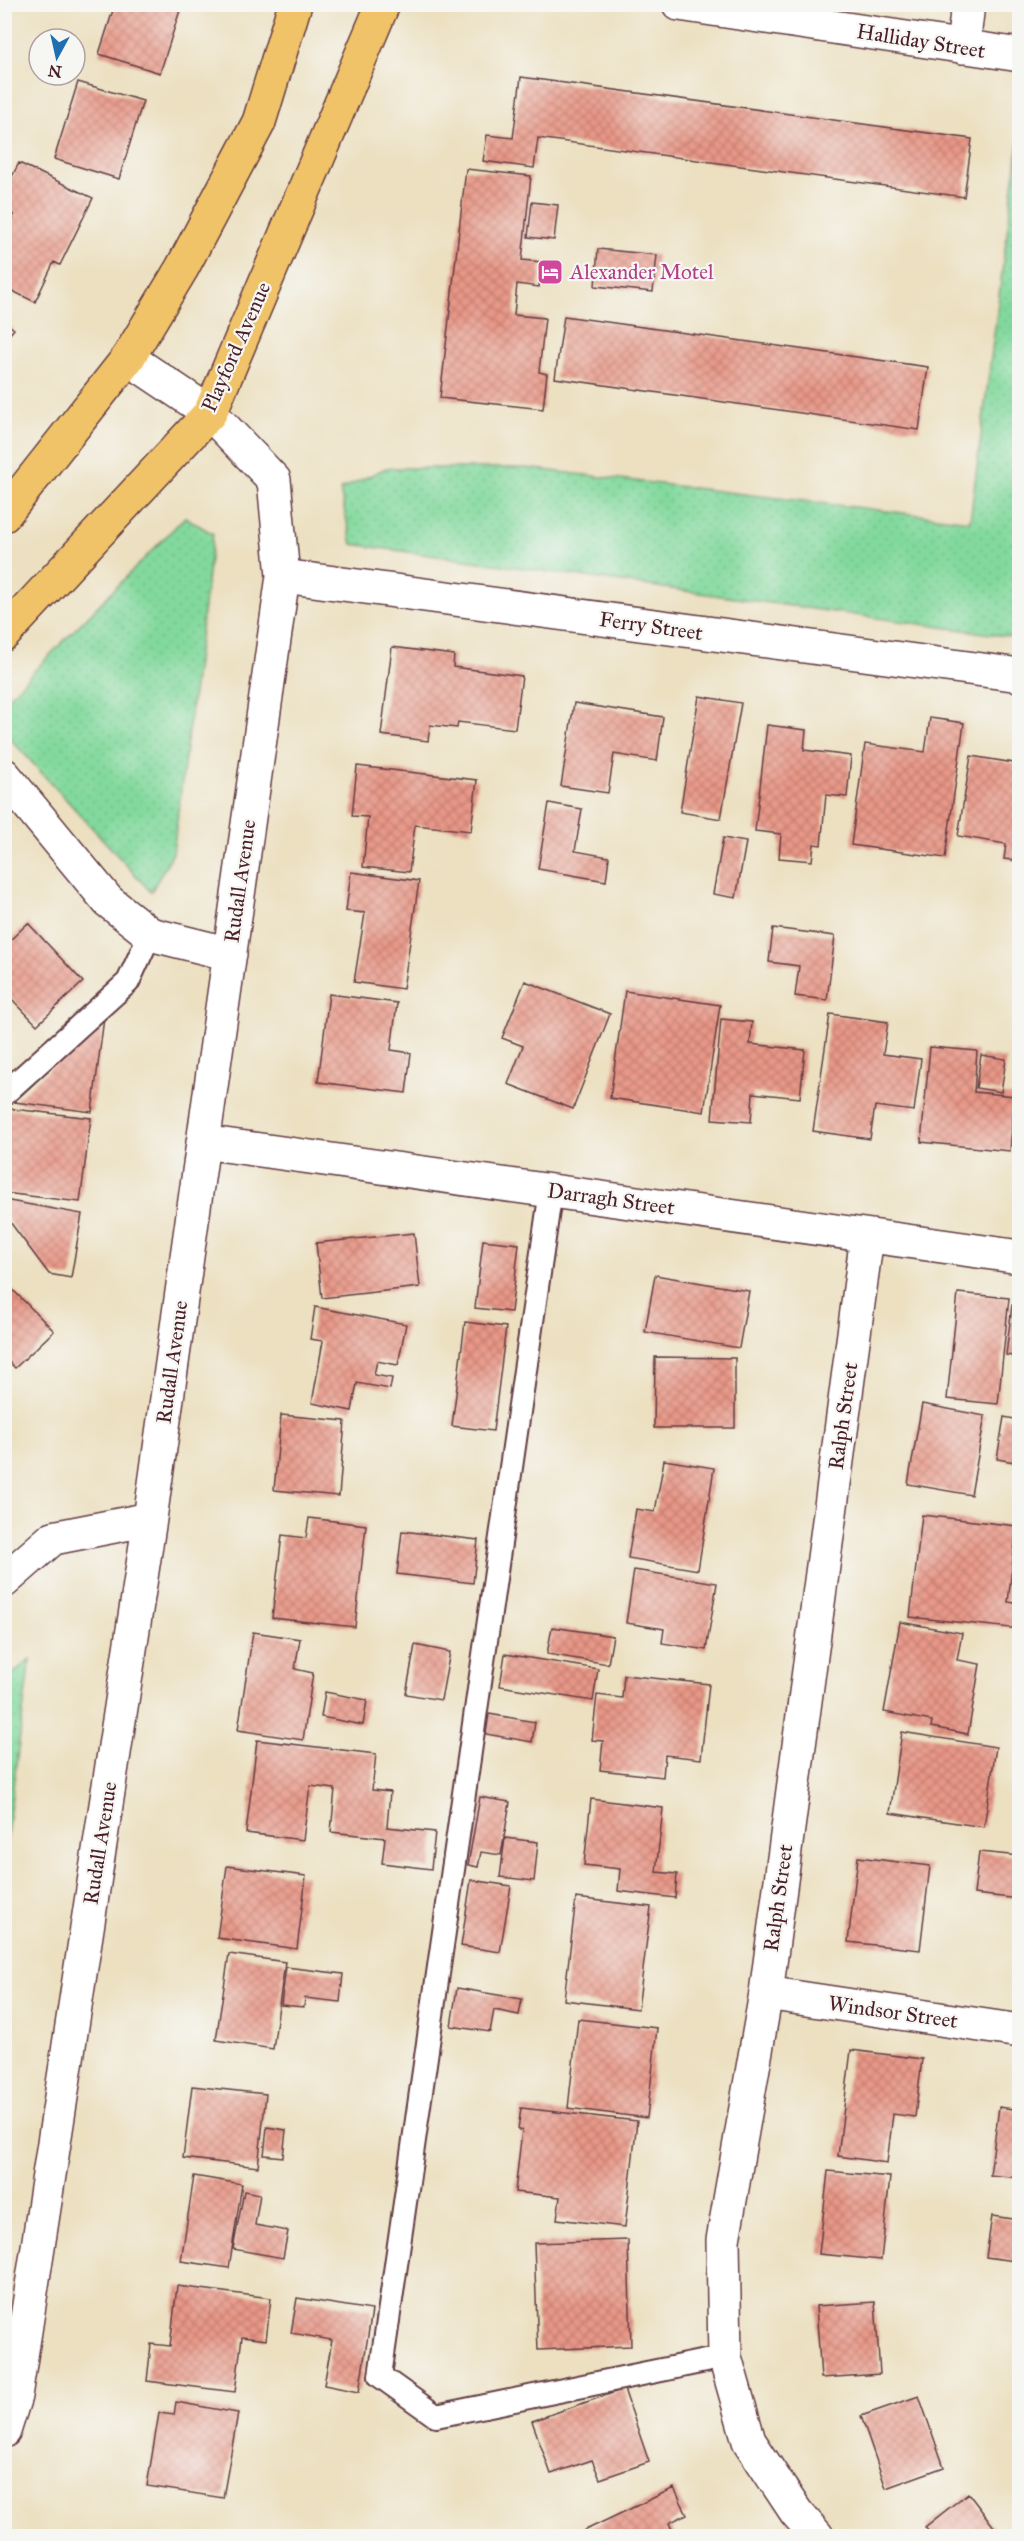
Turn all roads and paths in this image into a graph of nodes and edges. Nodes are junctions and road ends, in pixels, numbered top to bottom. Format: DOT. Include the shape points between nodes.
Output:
graph roads {
  1 [pos="295,4"];
  2 [pos="383,4"];
  3 [pos="679,4"];
  4 [pos="968,4"];
  5 [pos="963,47"];
  6 [pos="1020,55"];
  7 [pos="128,358"];
  8 [pos="210,413"];
  9 [pos="4,515"];
  10 [pos="283,576"];
  11 [pos="4,634"];
  12 [pos="1020,675"];
  13 [pos="4,775"];
  14 [pos="150,934"];
  15 [pos="230,954"];
  16 [pos="4,1094"];
  17 [pos="203,1142"];
  18 [pos="552,1190"];
  19 [pos="867,1236"];
  20 [pos="1020,1257"];
  21 [pos="150,1519"];
  22 [pos="4,1581"];
  23 [pos="766,1993"];
  24 [pos="1020,2031"];
  25 [pos="724,2357"];
  26 [pos="4,2431"];
  27 [pos="817,2536"];
  1 -- 7 [label="highway" via="259,122 182,268"];
  2 -- 8 [label="highway, Playford Avenue"];
  3 -- 5 [label="street, Halliday Street"];
  4 -- 5 [label="street"];
  5 -- 6 [label="street, Halliday Street"];
  7 -- 8 [label="street, Rudall Avenue"];
  7 -- 9 [label="highway"];
  8 -- 10 [label="street, Rudall Avenue" via="274,480"];
  8 -- 11 [label="highway, Playford Avenue"];
  10 -- 12 [label="street, Ferry Street"];
  10 -- 15 [label="street, Rudall Avenue"];
  13 -- 14 [label="street" via="108,901"];
  14 -- 15 [label="street"];
  14 -- 16 [label="lane" via="128,982"];
  15 -- 17 [label="street, Rudall Avenue"];
  17 -- 18 [label="street, Darragh Street"];
  17 -- 21 [label="street, Rudall Avenue"];
  18 -- 19 [label="street, Darragh Street"];
  18 -- 25 [label="lane" via="380,2376 436,2416"];
  19 -- 20 [label="street, Darragh Street"];
  19 -- 23 [label="street, Ralph Street"];
  21 -- 22 [label="street" via="53,1538"];
  21 -- 26 [label="street, Rudall Avenue" via="15,2396"];
  23 -- 24 [label="street, Windsor Street"];
  23 -- 25 [label="street, Ralph Street" via="723,2240"];
  25 -- 27 [label="street, Ralph Street" via="749,2441 795,2512"];
}
